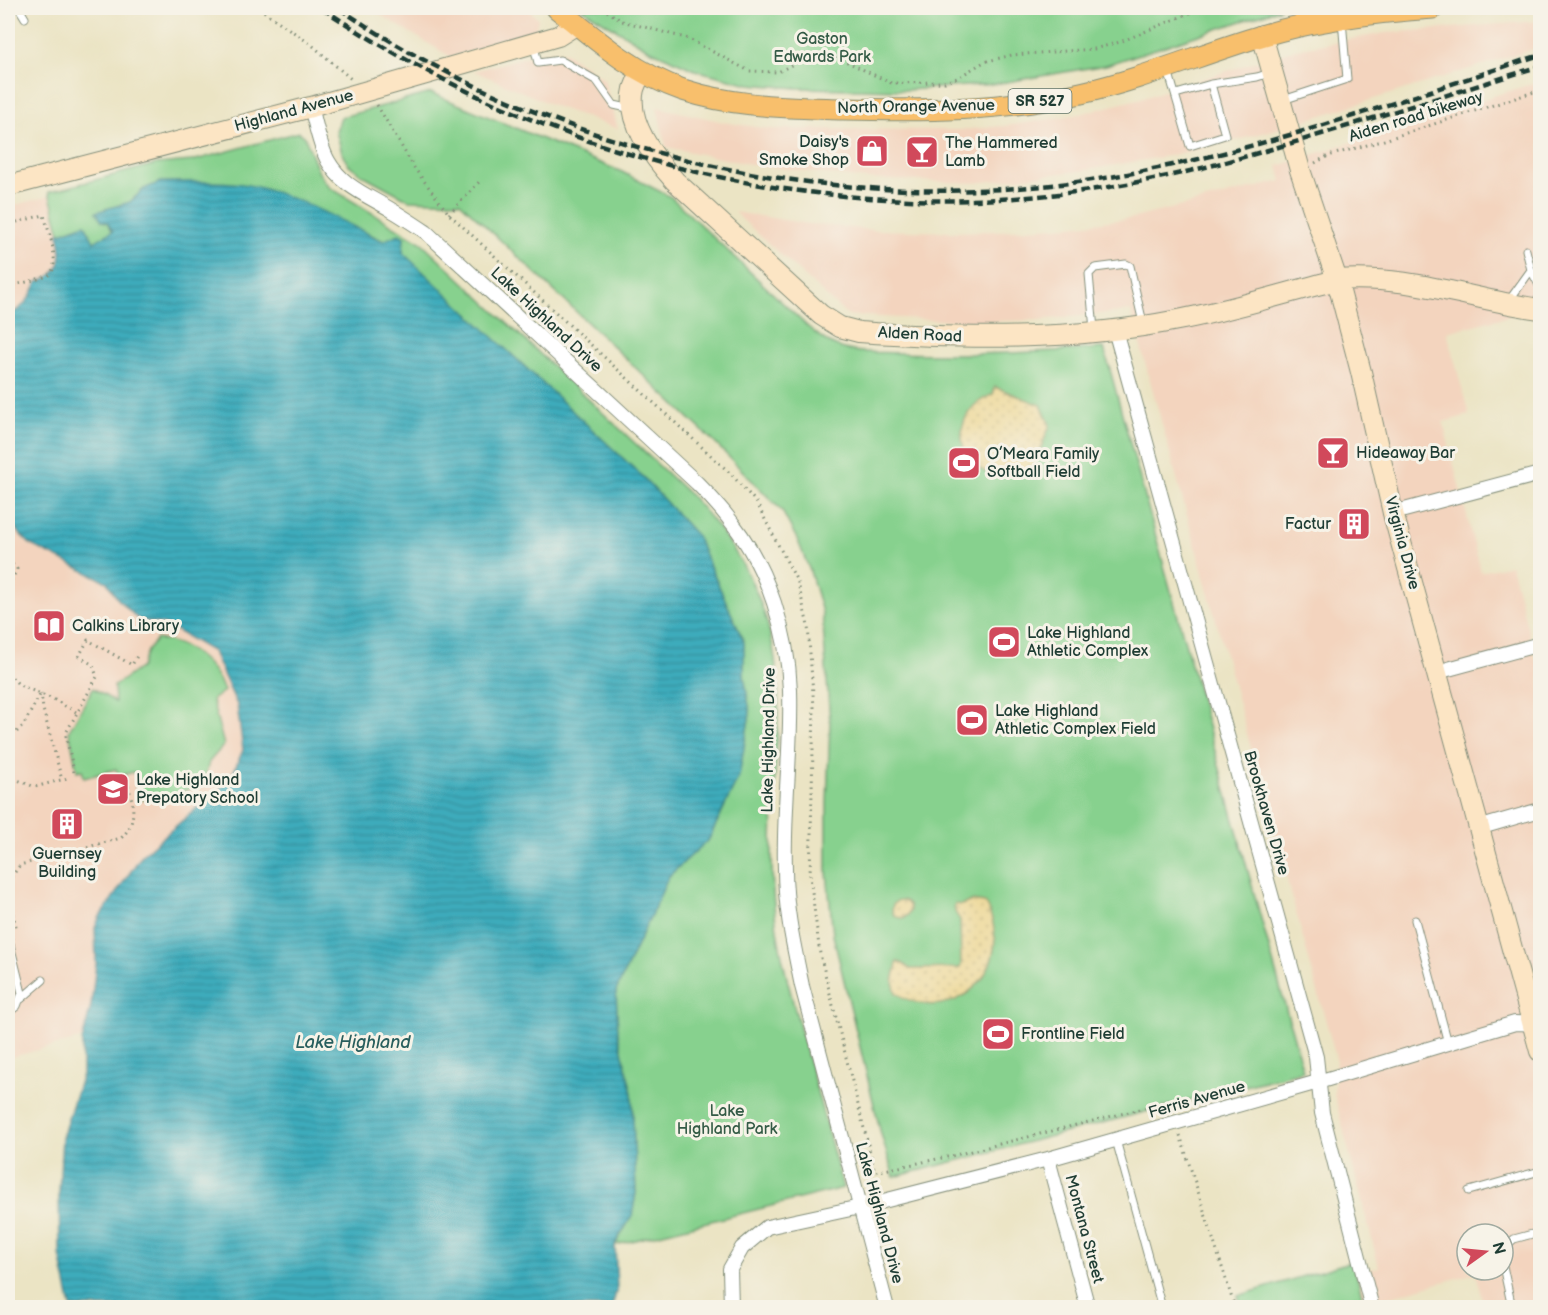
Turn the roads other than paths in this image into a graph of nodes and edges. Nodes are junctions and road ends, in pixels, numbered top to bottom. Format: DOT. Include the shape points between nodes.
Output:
graph roads {
  1 [pos="18,8"];
  2 [pos="557,8"];
  3 [pos="1433,8"];
  4 [pos="1342,17"];
  5 [pos="25,18"];
  6 [pos="577,24"];
  7 [pos="1262,36"];
  8 [pos="533,43"];
  9 [pos="1167,68"];
  10 [pos="641,72"];
  11 [pos="1272,72"];
  12 [pos="1211,84"];
  13 [pos="1176,94"];
  14 [pos="1281,101"];
  15 [pos="310,107"];
  16 [pos="634,109"];
  17 [pos="8,186"];
  18 [pos="1526,250"];
  19 [pos="1531,270"];
  20 [pos="1337,280"];
  21 [pos="1540,287"];
  22 [pos="1507,303"];
  23 [pos="1540,309"];
  24 [pos="1144,326"];
  25 [pos="1115,330"];
  26 [pos="1094,332"];
  27 [pos="1540,474"];
  28 [pos="1393,513"];
  29 [pos="1540,644"];
  30 [pos="1437,672"];
  31 [pos="1540,810"];
  32 [pos="1478,828"];
  33 [pos="1415,920"];
  34 [pos="8,936"];
  35 [pos="43,980"];
  36 [pos="21,999"];
  37 [pos="8,1014"];
  38 [pos="1537,1023"];
  39 [pos="1448,1043"];
  40 [pos="1540,1051"];
  41 [pos="1318,1082"];
  42 [pos="1116,1140"];
  43 [pos="1048,1159"];
  44 [pos="1540,1171"];
  45 [pos="1469,1191"];
  46 [pos="860,1207"];
  47 [pos="1540,1232"];
  48 [pos="1515,1239"];
  49 [pos="1506,1282"];
  50 [pos="731,1308"];
  51 [pos="887,1308"];
  52 [pos="1088,1308"];
  53 [pos="1162,1308"];
  54 [pos="1372,1308"];
  55 [pos="1512,1308"];
  1 -- 5 [label="lane"];
  2 -- 6 [label="main road, North Orange Avenue / SR 527"];
  3 -- 4 [label="main road, North Orange Avenue / SR 527"];
  4 -- 7 [label="main road, North Orange Avenue / SR 527"];
  4 -- 14 [label="lane" via="1347,79"];
  6 -- 8 [label="street, Highland Avenue" via="558,36"];
  6 -- 10 [label="main road, North Orange Avenue / SR 527"];
  7 -- 9 [label="main road, North Orange Avenue / SR 527"];
  7 -- 11 [label="street, Virginia Drive"];
  8 -- 15 [label="street, Highland Avenue"];
  8 -- 16 [label="lane" via="538,63 561,60 597,81 614,105"];
  9 -- 10 [label="main road, North Orange Avenue / SR 527" via="1081,93 1033,102 874,110 767,107 723,100 682,90"];
  9 -- 13 [label="lane"];
  10 -- 16 [label="street, Alden Road" via="634,90"];
  11 -- 12 [label="lane"];
  11 -- 14 [label="street, Virginia Drive"];
  12 -- 13 [label="lane"];
  12 -- 13 [label="lane" via="1225,135 1190,146"];
  14 -- 20 [label="street, Virginia Drive"];
  15 -- 17 [label="street, Highland Avenue"];
  15 -- 46 [label="street, Lake Highland Drive" via="325,155 343,180 426,232 697,483 735,525 762,573 780,626 790,689 784,833 788,911 802,986"];
  16 -- 26 [label="street, Alden Road" via="642,136 675,181 821,315 840,327 859,332 984,338"];
  18 -- 19 [label="lane"];
  19 -- 21 [label="lane"];
  19 -- 22 [label="lane"];
  20 -- 22 [label="street, Alden Road" via="1418,284"];
  20 -- 24 [label="street, Alden Road"];
  20 -- 28 [label="street, Virginia Drive"];
  22 -- 23 [label="street, Alden Road"];
  24 -- 25 [label="street, Alden Road"];
  24 -- 26 [label="lane" via="1130,266 1126,264 1095,268 1089,274"];
  25 -- 26 [label="street, Alden Road"];
  25 -- 41 [label="street, Brookhaven Drive" via="1316,1057"];
  27 -- 28 [label="street"];
  28 -- 30 [label="street, Virginia Drive"];
  29 -- 30 [label="street"];
  30 -- 32 [label="street, Virginia Drive"];
  31 -- 32 [label="street"];
  32 -- 38 [label="street, Virginia Drive"];
  33 -- 39 [label="lane"];
  34 -- 36 [label="lane"];
  35 -- 36 [label="lane"];
  36 -- 37 [label="lane"];
  38 -- 39 [label="street, Ferris Avenue" via="1515,1023"];
  38 -- 40 [label="street, Virginia Drive"];
  39 -- 41 [label="street, Ferris Avenue"];
  41 -- 42 [label="street, Ferris Avenue"];
  41 -- 54 [label="street, Brookhaven Drive" via="1322,1113"];
  42 -- 43 [label="street, Ferris Avenue"];
  42 -- 53 [label="lane"];
  43 -- 46 [label="street, Ferris Avenue"];
  43 -- 52 [label="street, Montana Street"];
  44 -- 45 [label="lane"];
  46 -- 50 [label="street, Ferris Avenue" via="767,1227 742,1248 730,1269"];
  46 -- 51 [label="street, Lake Highland Drive"];
  47 -- 48 [label="lane"];
  49 -- 55 [label="lane"];
}
